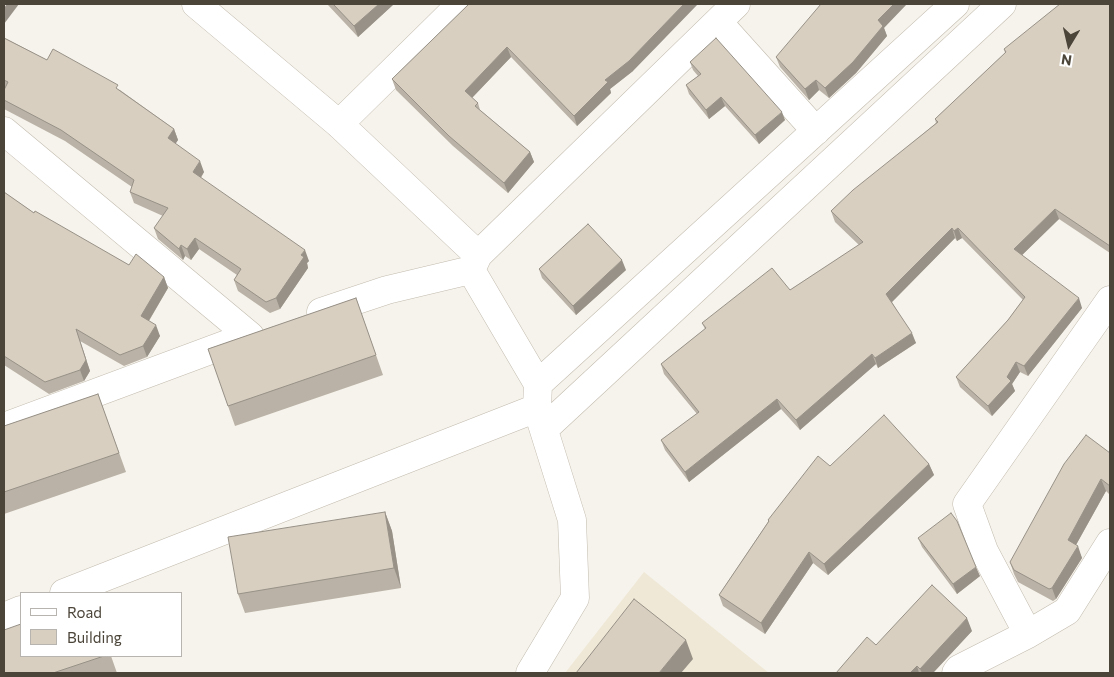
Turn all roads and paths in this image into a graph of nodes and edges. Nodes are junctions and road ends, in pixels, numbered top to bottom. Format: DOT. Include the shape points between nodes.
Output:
graph roads {
  1 [pos="196,4"];
  2 [pos="461,4"];
  3 [pos="955,4"];
  4 [pos="1002,4"];
  5 [pos="727,13"];
  6 [pos="339,124"];
  7 [pos="816,130"];
  8 [pos="4,131"];
  9 [pos="475,262"];
  10 [pos="1109,306"];
  11 [pos="250,336"];
  12 [pos="540,407"];
  13 [pos="4,427"];
  14 [pos="1110,543"];
  15 [pos="67,592"];
  16 [pos="20,610"];
  17 [pos="4,617"];
  18 [pos="1028,634"];
  19 [pos="960,672"];
  20 [pos="530,673"];
  1 -- 6 [label="street"];
  2 -- 6 [label="street"];
  3 -- 7 [label="street"];
  4 -- 12 [label="street"];
  5 -- 7 [label="street"];
  5 -- 9 [label="street"];
  6 -- 9 [label="street"];
  7 -- 12 [label="street"];
  8 -- 11 [label="street"];
  9 -- 11 [label="street"];
  9 -- 12 [label="street"];
  10 -- 18 [label="street" via="966,504 984,551"];
  11 -- 13 [label="street"];
  12 -- 15 [label="street"];
  12 -- 20 [label="street" via="572,520 575,598"];
  14 -- 18 [label="street" via="1067,611"];
  16 -- 17 [label="street"];
  18 -- 19 [label="street"];
}
